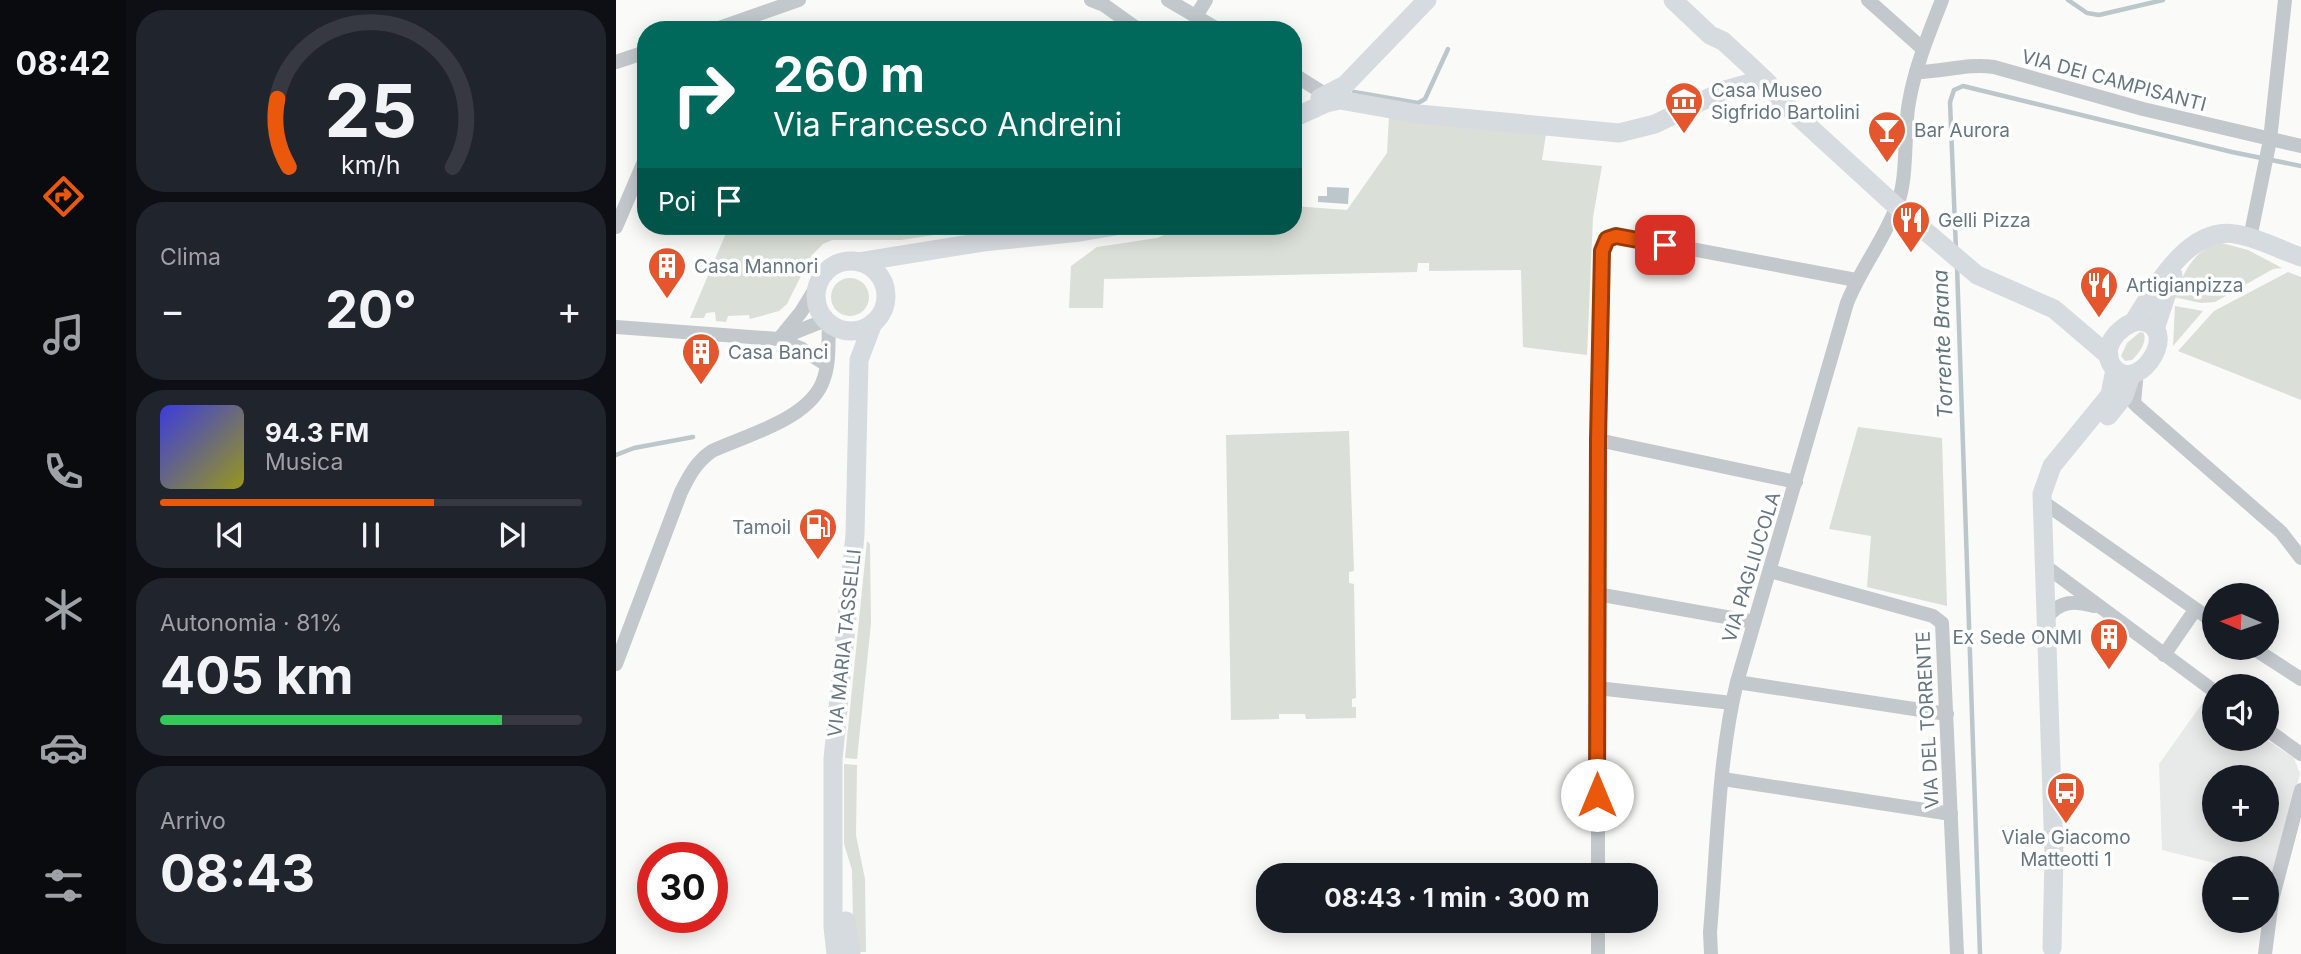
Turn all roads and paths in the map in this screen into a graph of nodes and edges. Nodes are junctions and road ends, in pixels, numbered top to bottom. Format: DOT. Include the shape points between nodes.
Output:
graph roads {
  1 [pos="799,0"];
  2 [pos="1091,0"];
  3 [pos="1168,0"];
  4 [pos="1206,0"];
  5 [pos="1427,0"];
  6 [pos="1673,0"];
  7 [pos="1868,0"];
  8 [pos="1942,0"];
  9 [pos="2285,3"];
  10 [pos="1196,16"];
  11 [pos="739,21"];
  12 [pos="1126,21"];
  13 [pos="1204,21"];
  14 [pos="1710,35"];
  15 [pos="1923,49"];
  16 [pos="637,55"];
  17 [pos="616,62"];
  18 [pos="1916,72"];
  19 [pos="1302,80"];
  20 [pos="1754,82"];
  21 [pos="1331,98"];
  22 [pos="1779,99"];
  23 [pos="1302,106"];
  24 [pos="1302,113"];
  25 [pos="2269,144"];
  26 [pos="2301,146"];
  27 [pos="637,178"];
  28 [pos="1897,207"];
  29 [pos="616,227"];
  30 [pos="2252,232"];
  31 [pos="1058,235"];
  32 [pos="900,257"];
  33 [pos="2301,257"];
  34 [pos="2181,258"];
  35 [pos="859,262"];
  36 [pos="1856,280"];
  37 [pos="883,285"];
  38 [pos="817,286"];
  39 [pos="2134,321"];
  40 [pos="873,323"];
  41 [pos="832,324"];
  42 [pos="616,327"];
  43 [pos="2155,329"];
  44 [pos="779,338"];
  45 [pos="859,360"];
  46 [pos="2121,362"];
  47 [pos="827,365"];
  48 [pos="1598,440"];
  49 [pos="1796,482"];
  50 [pos="2043,509"];
  51 [pos="2301,558"];
  52 [pos="2044,565"];
  53 [pos="1770,571"];
  54 [pos="1597,594"];
  55 [pos="2099,607"];
  56 [pos="2195,610"];
  57 [pos="2202,614"];
  58 [pos="2047,617"];
  59 [pos="1754,622"];
  60 [pos="2164,655"];
  61 [pos="2272,660"];
  62 [pos="616,664"];
  63 [pos="2301,679"];
  64 [pos="1737,682"];
  65 [pos="2202,682"];
  66 [pos="1597,688"];
  67 [pos="1732,703"];
  68 [pos="1947,714"];
  69 [pos="2279,738"];
  70 [pos="2301,754"];
  71 [pos="1723,779"];
  72 [pos="2301,790"];
  73 [pos="1951,814"];
  74 [pos="833,855"];
  75 [pos="1598,863"];
  76 [pos="833,927"];
  77 [pos="1598,933"];
  78 [pos="2058,951"];
  79 [pos="830,954"];
  80 [pos="836,954"];
  81 [pos="851,954"];
  82 [pos="1598,954"];
  83 [pos="1711,954"];
  84 [pos="1957,954"];
  85 [pos="2265,954"];
  1 -- 11 [label="street"];
  2 -- 12 [label="street"];
  3 -- 10 [label="street"];
  4 -- 10 [label="street"];
  5 -- 21 [label="main road"];
  6 -- 14 [label="main road"];
  7 -- 15 [label="street"];
  8 -- 15 [label="street, VIA PAGLIUCOLA"];
  9 -- 25 [label="street"];
  10 -- 13 [label="street"];
  14 -- 20 [label="main road" via="1717,48"];
  14 -- 22 [label="main road" via="1723,41 1769,83"];
  15 -- 18 [label="street, VIA PAGLIUCOLA"];
  16 -- 17 [label="street"];
  18 -- 25 [label="street, VIA DEI CAMPISANTI" via="1994,67"];
  18 -- 28 [label="street, VIA PAGLIUCOLA"];
  19 -- 21 [label="street"];
  20 -- 21 [label="main road" via="1725,90 1656,124 1619,133 1419,114"];
  20 -- 22 [label="main road"];
  21 -- 23 [label="main road"];
  21 -- 24 [label="main road"];
  22 -- 28 [label="main road"];
  25 -- 26 [label="street, VIA DEI CAMPISANTI"];
  25 -- 30 [label="street"];
  27 -- 29 [label="street"];
  28 -- 36 [label="street, VIA PAGLIUCOLA"];
  28 -- 46 [label="main road" via="1977,275 2047,304"];
  30 -- 33 [label="main road"];
  30 -- 34 [label="main road" via="2215,234 2198,241"];
  31 -- 32 [label="main road"];
  32 -- 35 [label="main road"];
  32 -- 37 [label="main road"];
  34 -- 39 [label="main road"];
  34 -- 43 [label="main road"];
  35 -- 37 [label="main road" via="874,271"];
  35 -- 38 [label="main road" via="834,266"];
  36 -- 48 [label="street" via="1616,236 1607,239 1601,258"];
  36 -- 49 [label="street, VIA PAGLIUCOLA"];
  37 -- 40 [label="main road" via="884,305"];
  38 -- 41 [label="main road" via="817,306"];
  38 -- 44 [label="street"];
  39 -- 43 [label="main road" via="2145,321"];
  39 -- 46 [label="main road" via="2123,327"];
  40 -- 41 [label="main road" via="859,330"];
  40 -- 45 [label="main road, VIA MARIA TASSELLI"];
  41 -- 44 [label="street"];
  41 -- 45 [label="main road, VIA MARIA TASSELLI"];
  41 -- 47 [label="street"];
  42 -- 44 [label="street"];
  43 -- 46 [label="main road" via="2159,340 2148,363"];
  44 -- 47 [label="street"];
  45 -- 74 [label="main road, VIA MARIA TASSELLI" via="855,535 833,759"];
  46 -- 50 [label="main road" via="2121,400 2056,478"];
  46 -- 51 [label="street" via="2134,403 2281,532"];
  47 -- 62 [label="street" via="818,390 795,413 712,451 695,466"];
  48 -- 49 [label="street"];
  48 -- 54 [label="street"];
  49 -- 53 [label="street, VIA PAGLIUCOLA"];
  50 -- 52 [label="main road"];
  50 -- 56 [label="street"];
  52 -- 55 [label="street"];
  52 -- 58 [label="main road"];
  53 -- 59 [label="street, VIA PAGLIUCOLA"];
  53 -- 68 [label="street, VIA DEL TORRENTE" via="1940,620"];
  54 -- 59 [label="street"];
  54 -- 66 [label="street"];
  55 -- 58 [label="street" via="2067,602"];
  55 -- 60 [label="street"];
  56 -- 57 [label="street"];
  56 -- 60 [label="street"];
  58 -- 78 [label="main road"];
  59 -- 64 [label="street, VIA PAGLIUCOLA"];
  60 -- 65 [label="street"];
  61 -- 63 [label="street"];
  64 -- 67 [label="street, VIA PAGLIUCOLA"];
  64 -- 68 [label="street"];
  66 -- 67 [label="street"];
  66 -- 75 [label="street"];
  67 -- 71 [label="street, VIA PAGLIUCOLA"];
  68 -- 73 [label="street, VIA DEL TORRENTE"];
  69 -- 70 [label="street"];
  71 -- 73 [label="street"];
  71 -- 83 [label="street, VIA PAGLIUCOLA"];
  72 -- 85 [label="street" via="2272,900"];
  73 -- 84 [label="street, VIA DEL TORRENTE"];
  74 -- 76 [label="main road, VIA MARIA TASSELLI"];
  74 -- 81 [label="main road" via="843,875"];
  76 -- 79 [label="main road, VIA MARIA TASSELLI"];
  76 -- 80 [label="main road, VIA MARIA TASSELLI"];
  77 -- 82 [label="street"];
}
